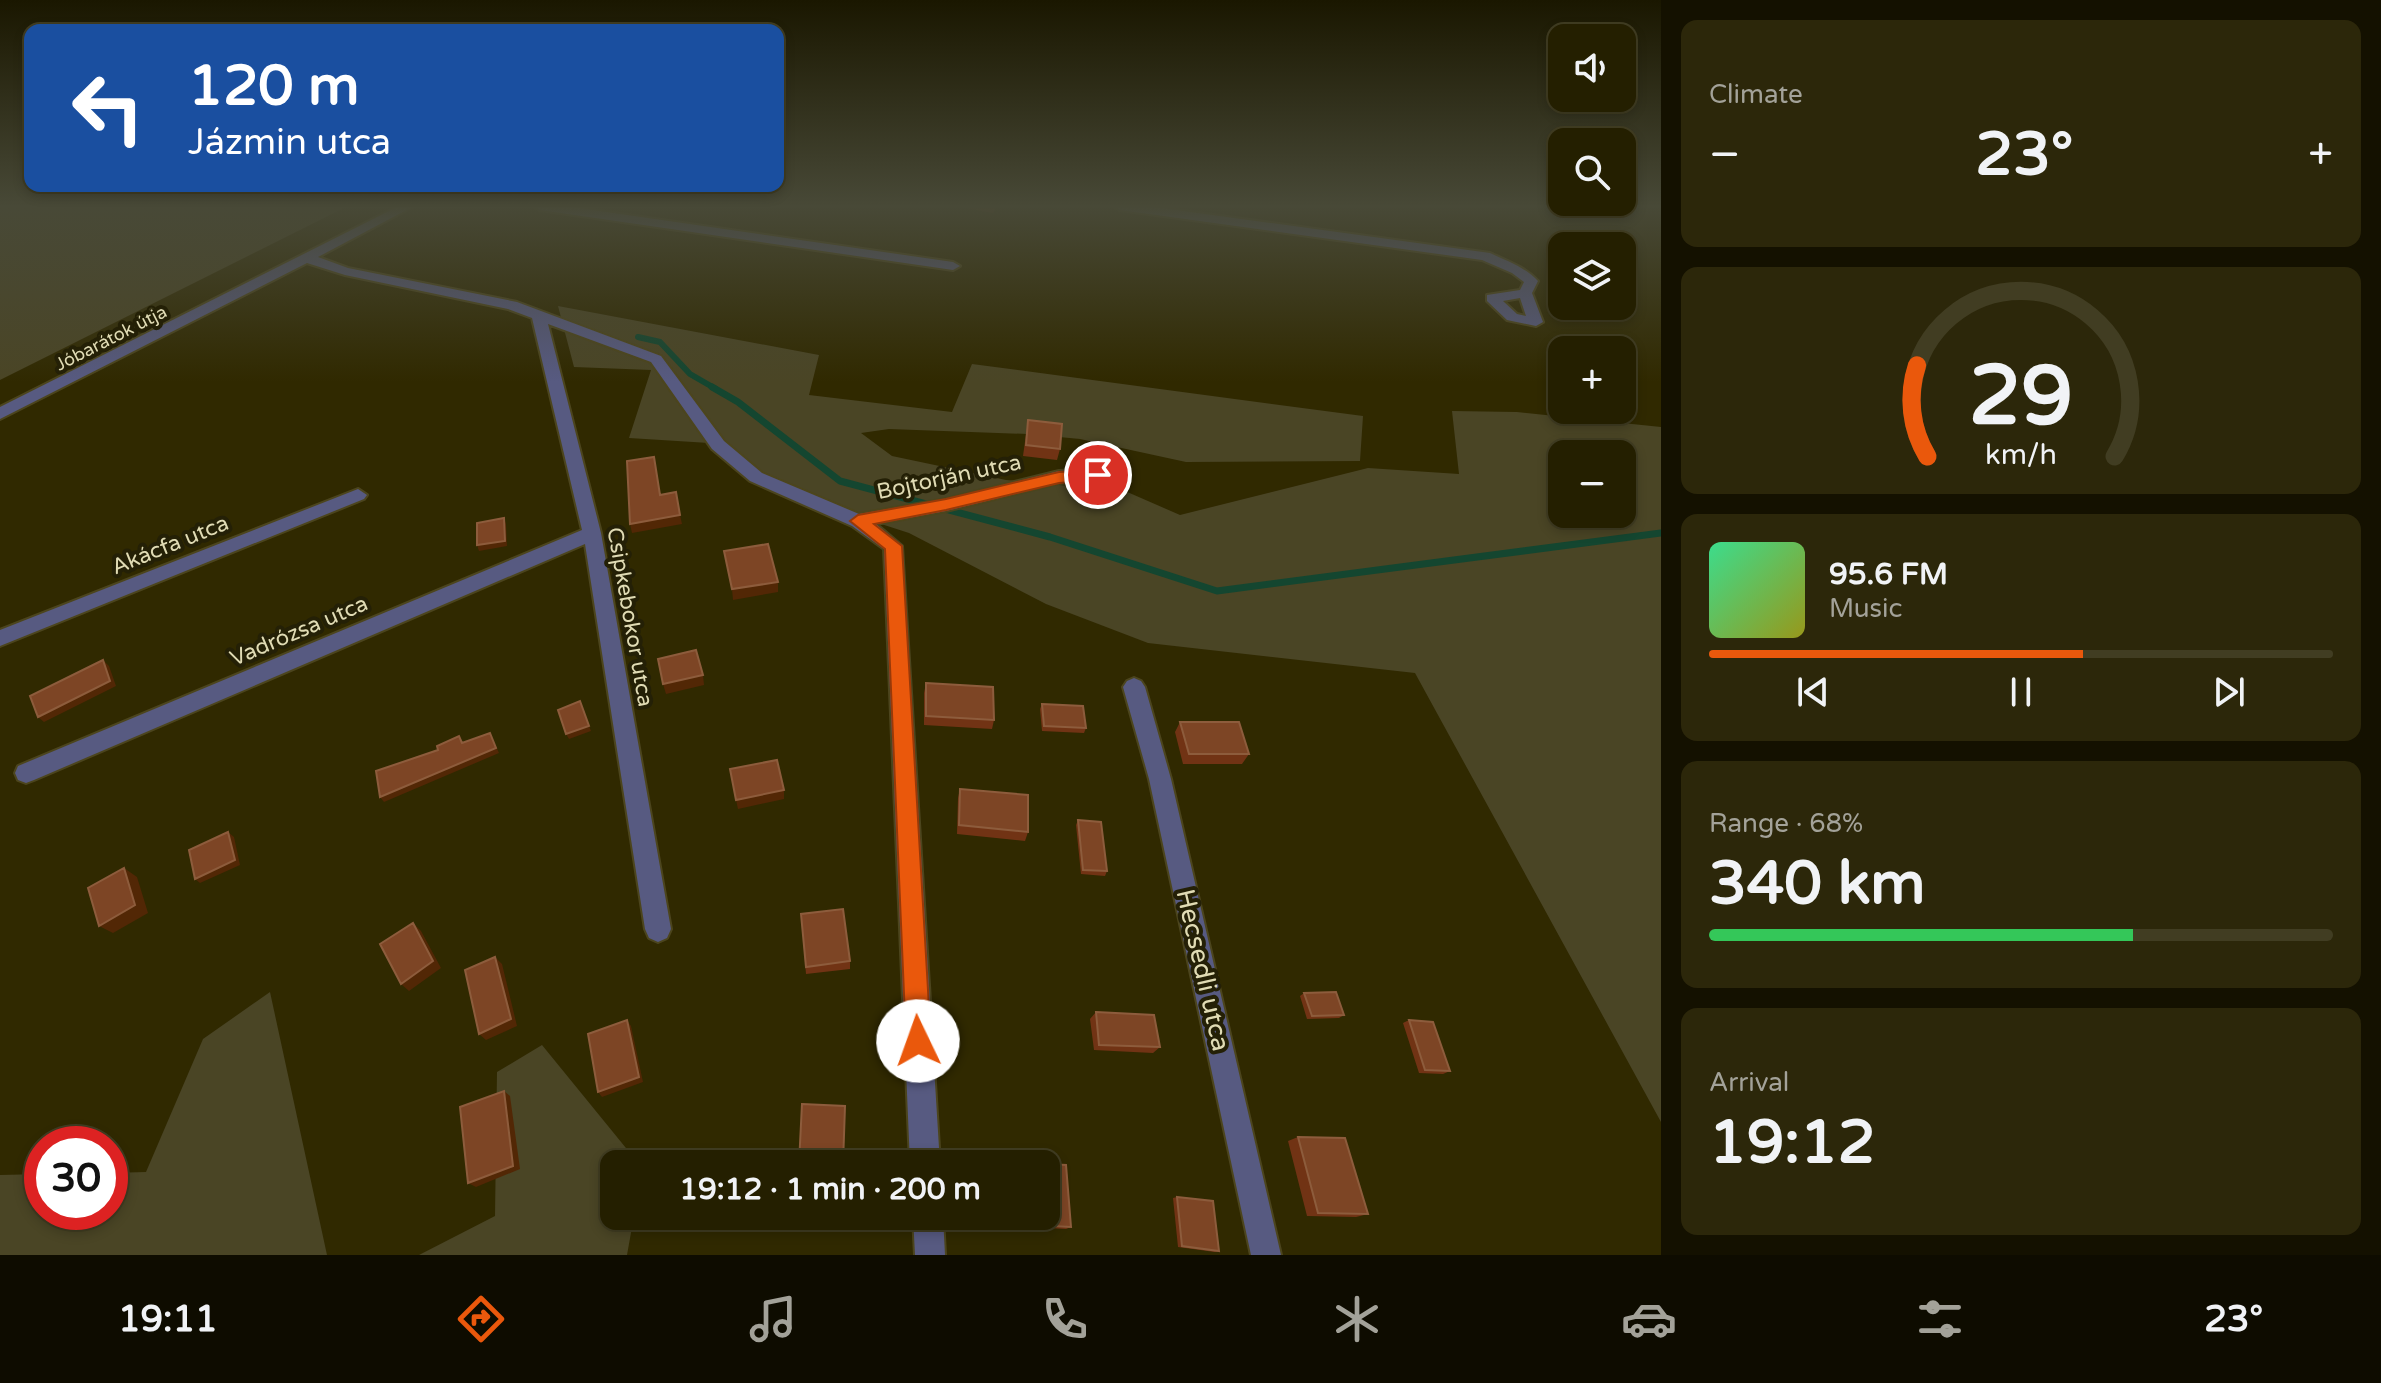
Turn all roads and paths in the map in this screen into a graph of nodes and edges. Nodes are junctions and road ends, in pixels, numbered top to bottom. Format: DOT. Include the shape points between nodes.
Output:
graph roads {
  1 [pos="294,265"];
  2 [pos="326,265"];
  3 [pos="943,265"];
  4 [pos="1505,265"];
  5 [pos="953,266"];
  6 [pos="1525,293"];
  7 [pos="539,316"];
  8 [pos="0,414"];
  9 [pos="1098,475"];
  10 [pos="358,495"];
  11 [pos="858,521"];
  12 [pos="592,533"];
  13 [pos="0,638"];
  14 [pos="1134,687"];
  15 [pos="26,773"];
  16 [pos="658,929"];
  17 [pos="924,1150"];
  18 [pos="929,1230"];
  19 [pos="930,1255"];
  20 [pos="1266,1255"];
  1 -- 8 [label="street, Jóbarátok útja"];
  2 -- 7 [label="street" via="512,305"];
  3 -- 5 [label="street"];
  4 -- 6 [label="street" via="1531,281"];
  7 -- 11 [label="street" via="656,359 718,445 756,477"];
  7 -- 12 [label="street, Csipkebokor utca"];
  9 -- 11 [label="street, Bojtorján utca" via="1059,477"];
  10 -- 13 [label="street, Akácfa utca"];
  11 -- 17 [label="street" via="893,546"];
  12 -- 15 [label="street, Vadrózsa utca"];
  12 -- 16 [label="street, Csipkebokor utca"];
  14 -- 20 [label="street, Hecsedli utca" via="1160,779"];
  18 -- 19 [label="street"];
}
